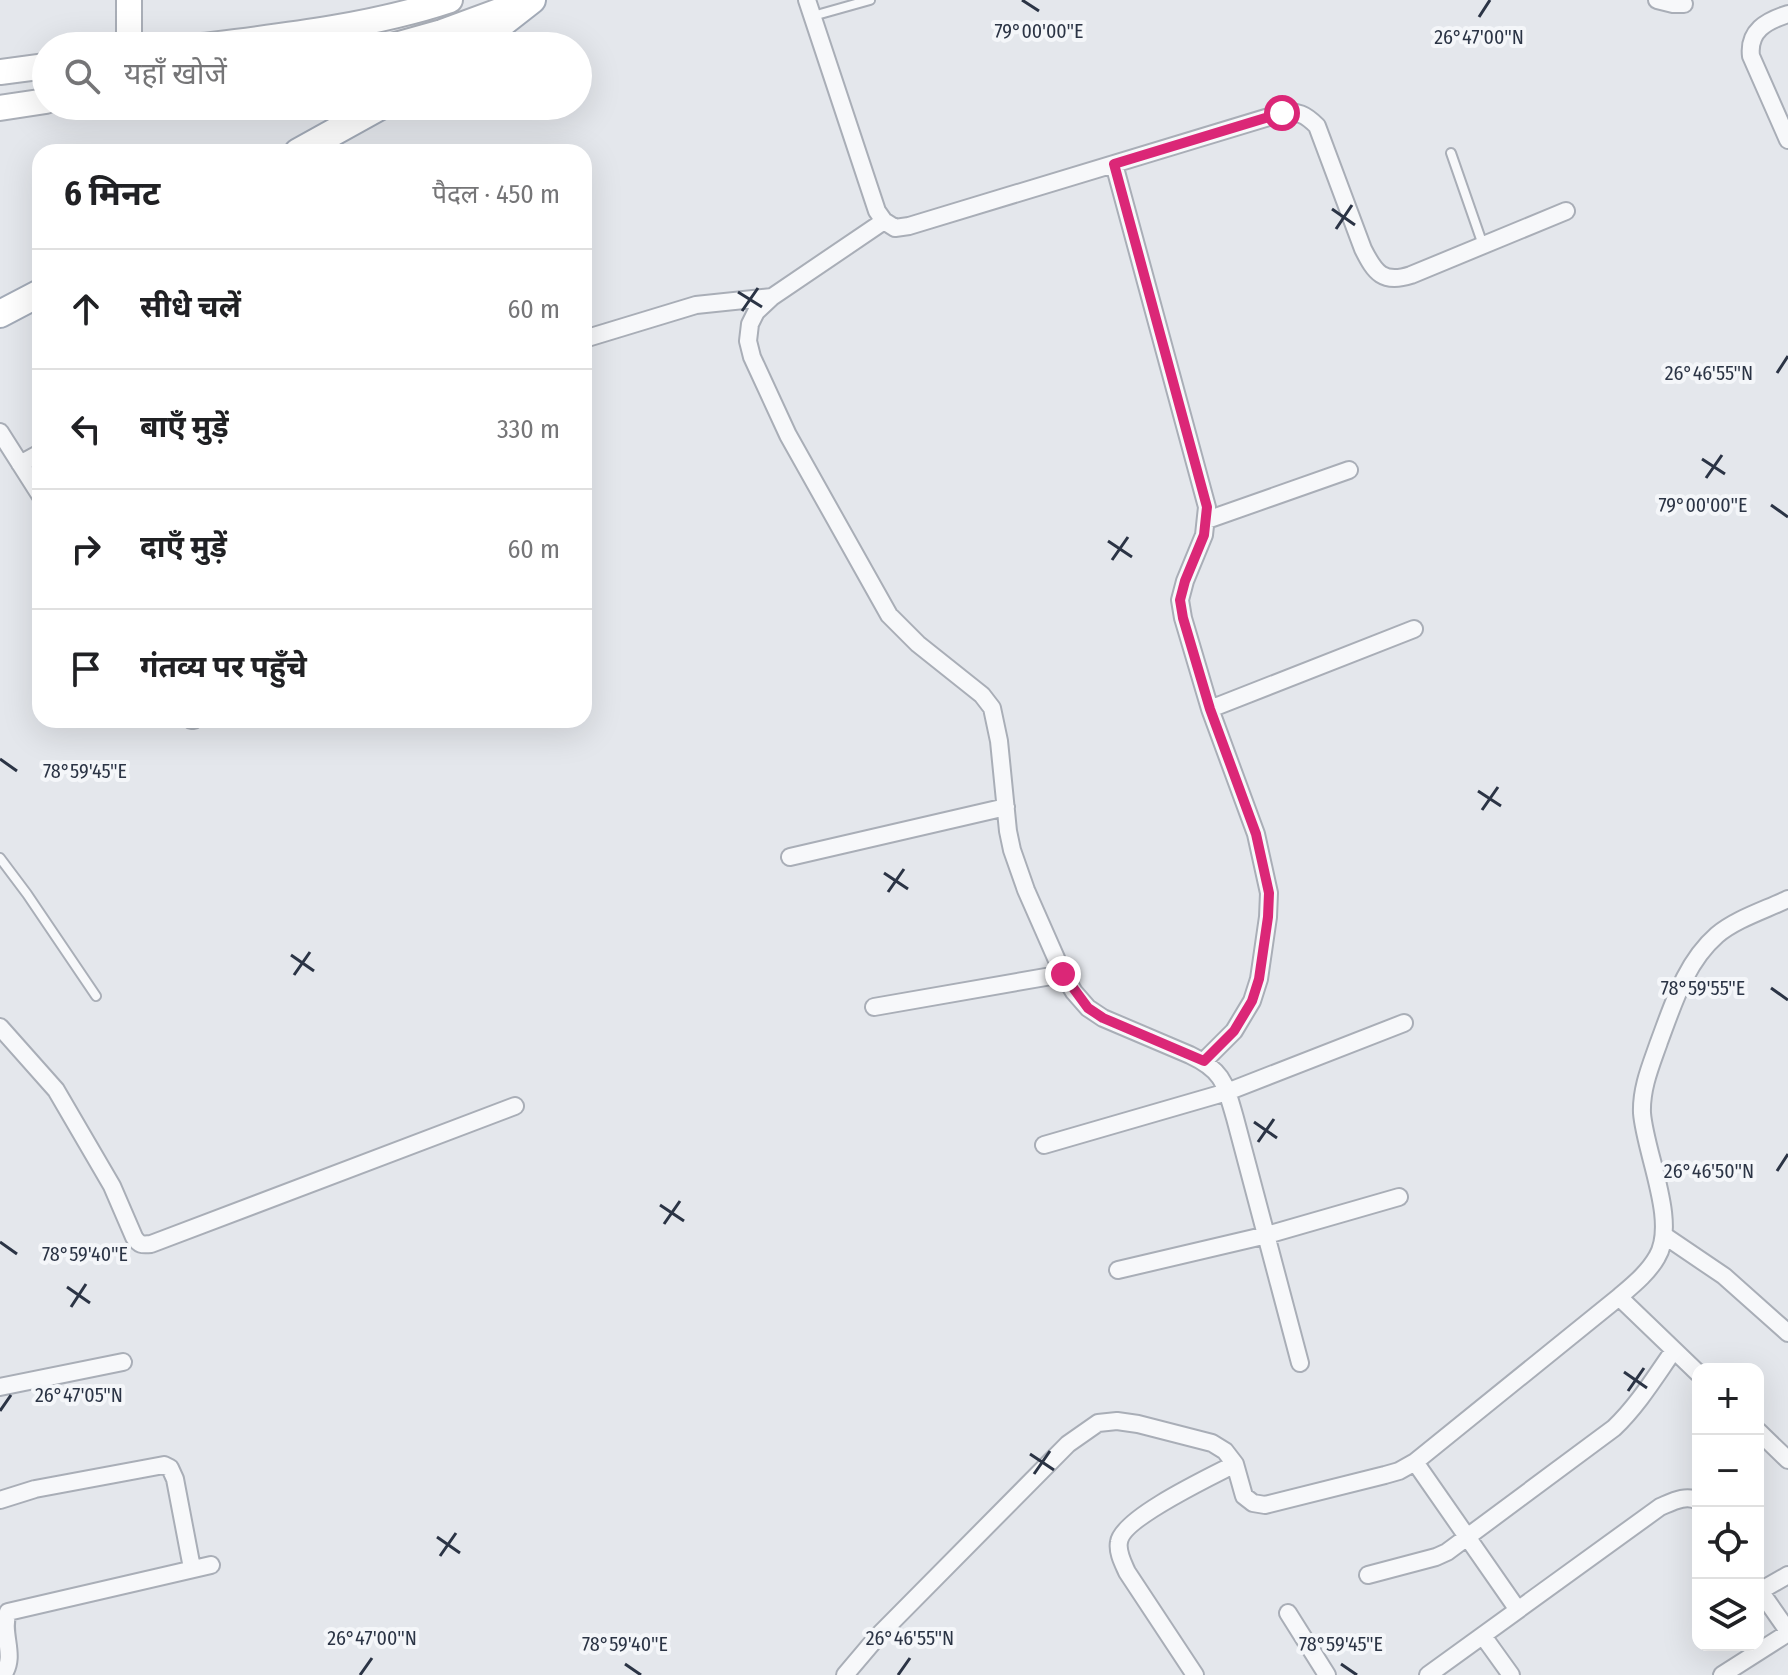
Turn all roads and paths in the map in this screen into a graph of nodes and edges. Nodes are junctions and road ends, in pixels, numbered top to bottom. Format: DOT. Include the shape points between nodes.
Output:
graph roads {
  1 [pos="129,0"];
  2 [pos="450,0"];
  3 [pos="530,0"];
  4 [pos="870,0"];
  5 [pos="1657,0"];
  6 [pos="1684,4"];
  7 [pos="810,8"];
  8 [pos="1788,14"];
  9 [pos="129,32"];
  10 [pos="300,32"];
  11 [pos="442,32"];
  12 [pos="490,32"];
  13 [pos="32,68"];
  14 [pos="0,72"];
  15 [pos="32,103"];
  16 [pos="0,108"];
  17 [pos="356,120"];
  18 [pos="1788,140"];
  19 [pos="312,144"];
  20 [pos="1451,153"];
  21 [pos="1114,164"];
  22 [pos="1566,211"];
  23 [pos="884,221"];
  24 [pos="1483,245"];
  25 [pos="32,297"];
  26 [pos="772,297"];
  27 [pos="0,314"];
  28 [pos="592,337"];
  29 [pos="0,432"];
  30 [pos="32,457"];
  31 [pos="20,464"];
  32 [pos="1349,470"];
  33 [pos="32,483"];
  34 [pos="1207,520"];
  35 [pos="1414,629"];
  36 [pos="1210,709"];
  37 [pos="1006,807"];
  38 [pos="790,857"];
  39 [pos="0,858"];
  40 [pos="1788,899"];
  41 [pos="1063,974"];
  42 [pos="96,996"];
  43 [pos="874,1007"];
  44 [pos="1404,1023"];
  45 [pos="0,1027"];
  46 [pos="1204,1061"];
  47 [pos="1227,1092"];
  48 [pos="515,1106"];
  49 [pos="1044,1145"];
  50 [pos="1399,1197"];
  51 [pos="1267,1235"];
  52 [pos="1665,1236"];
  53 [pos="1118,1270"];
  54 [pos="1619,1297"];
  55 [pos="1788,1333"];
  56 [pos="1674,1350"];
  57 [pos="123,1362"];
  58 [pos="1300,1363"];
  59 [pos="1692,1367"];
  60 [pos="0,1387"];
  61 [pos="1762,1435"];
  62 [pos="1788,1460"];
  63 [pos="1415,1462"];
  64 [pos="1235,1464"];
  65 [pos="1692,1498"];
  66 [pos="0,1500"];
  67 [pos="1467,1538"];
  68 [pos="211,1565"];
  69 [pos="192,1568"];
  70 [pos="1368,1575"];
  71 [pos="1788,1575"];
  72 [pos="1764,1587"];
  73 [pos="1764,1597"];
  74 [pos="1518,1610"];
  75 [pos="4,1612"];
  76 [pos="1288,1613"];
  77 [pos="1788,1632"];
  78 [pos="1483,1636"];
  79 [pos="10,1673"];
  80 [pos="845,1675"];
  81 [pos="1195,1675"];
  82 [pos="1327,1675"];
  83 [pos="1428,1675"];
  84 [pos="1511,1675"];
  85 [pos="1722,1675"];
  1 -- 9 [label="street"];
  2 -- 10 [label="street"];
  3 -- 11 [label="street"];
  3 -- 12 [label="main road"];
  4 -- 7 [label="lane"];
  5 -- 6 [label="street"];
  7 -- 23 [label="street"];
  8 -- 18 [label="street" via="1757,30 1750,48"];
  13 -- 14 [label="street"];
  15 -- 16 [label="street"];
  17 -- 19 [label="main road"];
  20 -- 24 [label="lane"];
  21 -- 23 [label="street" via="909,226 895,228"];
  21 -- 24 [label="street" via="1297,111 1317,126 1372,267 1397,280"];
  21 -- 34 [label="street"];
  22 -- 24 [label="street"];
  23 -- 26 [label="street"];
  25 -- 27 [label="main road"];
  26 -- 28 [label="street" via="696,305"];
  26 -- 37 [label="street" via="750,324 752,357 788,435 889,615 992,708"];
  29 -- 31 [label="street"];
  30 -- 31 [label="street"];
  31 -- 33 [label="street"];
  32 -- 34 [label="street"];
  34 -- 36 [label="street" via="1180,600"];
  35 -- 36 [label="street"];
  36 -- 46 [label="street" via="1256,834 1269,893 1252,1001 1234,1031"];
  37 -- 38 [label="street"];
  37 -- 41 [label="street" via="1017,869"];
  39 -- 42 [label="lane"];
  40 -- 52 [label="street" via="1718,935 1685,976 1675,999 1643,1090 1642,1115"];
  41 -- 43 [label="street"];
  41 -- 46 [label="street" via="1088,1008 1103,1018"];
  44 -- 47 [label="street"];
  45 -- 48 [label="street" via="56,1090 143,1245"];
  46 -- 47 [label="street" via="1218,1073"];
  47 -- 49 [label="street"];
  47 -- 51 [label="street"];
  50 -- 51 [label="street"];
  51 -- 53 [label="street"];
  51 -- 58 [label="street"];
  52 -- 54 [label="street" via="1642,1278"];
  52 -- 55 [label="street" via="1724,1276"];
  54 -- 56 [label="street"];
  54 -- 63 [label="street"];
  56 -- 59 [label="street"];
  56 -- 67 [label="street" via="1614,1428"];
  57 -- 60 [label="street"];
  61 -- 62 [label="street"];
  63 -- 64 [label="street" via="1399,1471 1265,1505 1244,1496"];
  63 -- 67 [label="street"];
  64 -- 80 [label="street" via="1212,1443 1138,1424 1098,1423 1068,1444"];
  64 -- 81 [label="street" via="1142,1515 1119,1541 1127,1572"];
  65 -- 74 [label="street" via="1660,1507"];
  66 -- 69 [label="street" via="164,1465 175,1479"];
  67 -- 70 [label="street" via="1436,1557"];
  67 -- 74 [label="street"];
  68 -- 69 [label="street"];
  69 -- 75 [label="street"];
  71 -- 72 [label="street"];
  73 -- 77 [label="street"];
  74 -- 78 [label="street"];
  75 -- 79 [label="street"];
  76 -- 82 [label="street"];
  77 -- 85 [label="street"];
  78 -- 83 [label="street"];
  78 -- 84 [label="street"];
}
